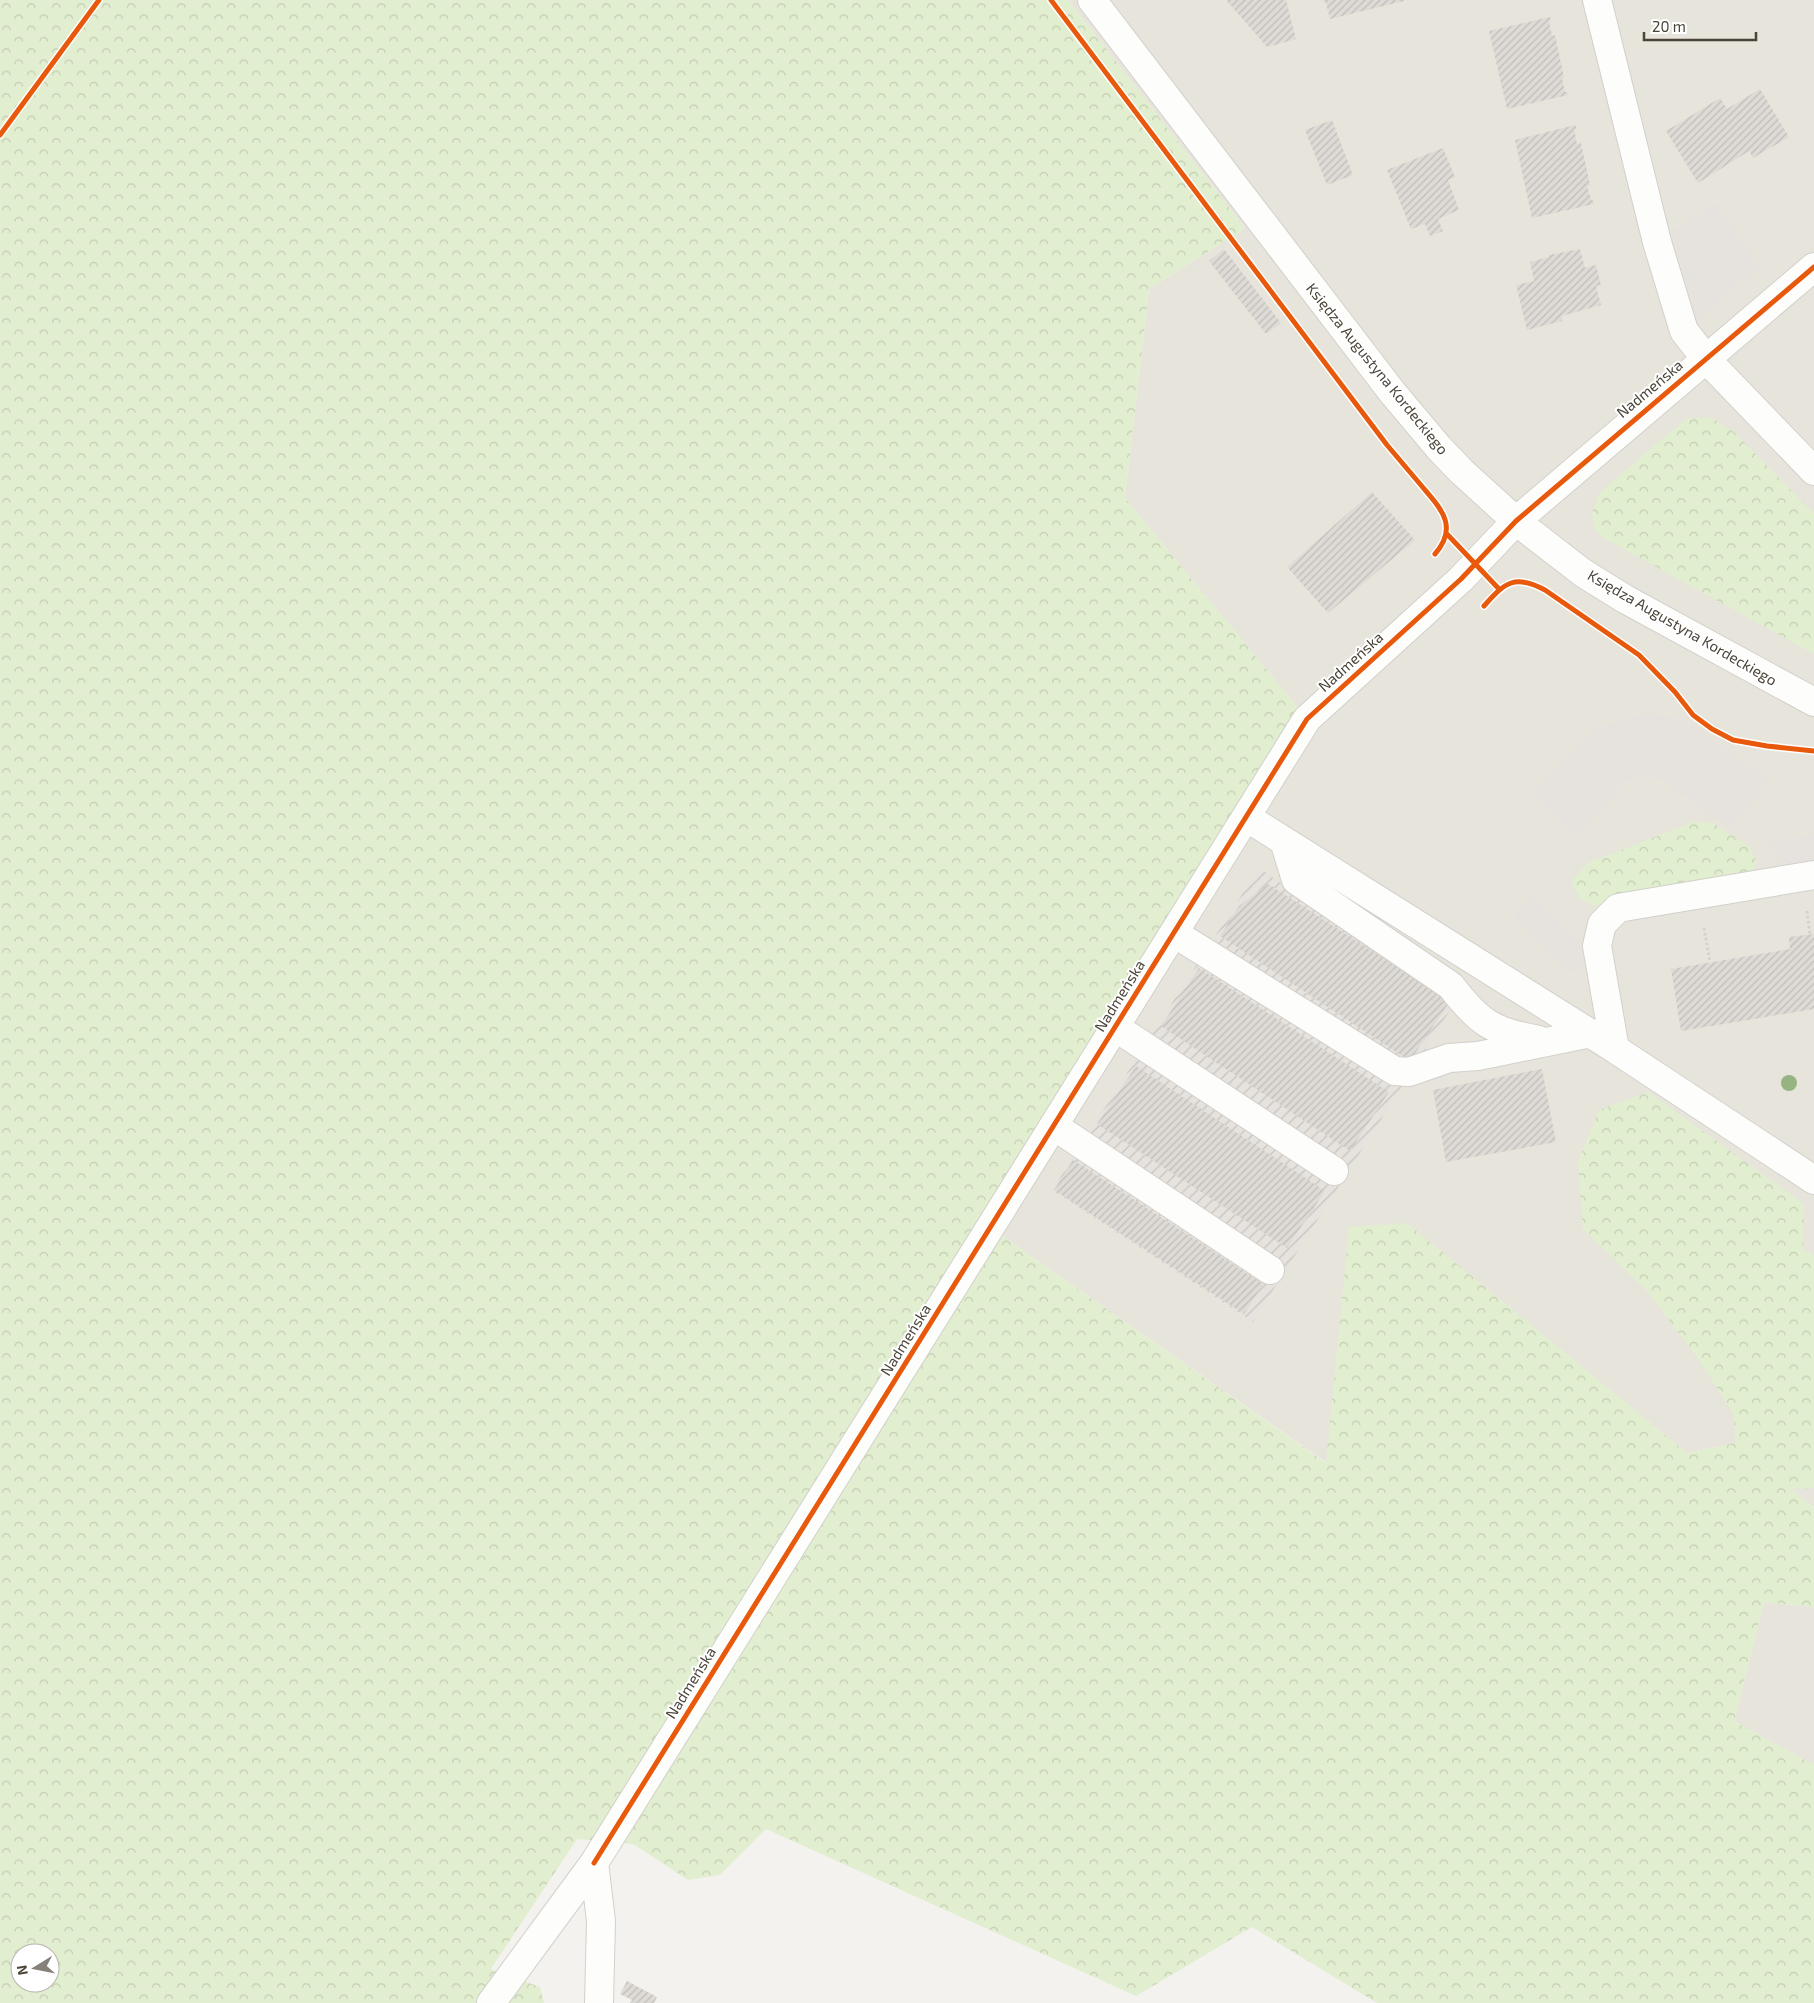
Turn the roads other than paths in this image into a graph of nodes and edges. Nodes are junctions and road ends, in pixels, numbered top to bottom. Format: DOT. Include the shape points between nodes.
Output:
graph roads {
  1 [pos="1092,0"];
  2 [pos="1597,0"];
  3 [pos="1814,267"];
  4 [pos="1706,359"];
  5 [pos="1814,471"];
  6 [pos="1516,521"];
  7 [pos="1814,702"];
  8 [pos="1246,817"];
  9 [pos="1284,841"];
  10 [pos="1814,875"];
  11 [pos="1174,933"];
  12 [pos="1115,1027"];
  13 [pos="1591,1033"];
  14 [pos="1548,1042"];
  15 [pos="1615,1048"];
  16 [pos="1054,1126"];
  17 [pos="1334,1171"];
  18 [pos="1814,1180"];
  19 [pos="1270,1270"];
  20 [pos="594,1863"];
  21 [pos="491,2003"];
  22 [pos="599,2003"];
  1 -- 6 [label="street, Księdza Augustyna Kordeckiego" via="1392,392 1456,466"];
  2 -- 4 [label="street" via="1657,242 1684,331"];
  3 -- 4 [label="street, Nadmeńska"];
  4 -- 5 [label="street"];
  4 -- 6 [label="street, Nadmeńska"];
  6 -- 7 [label="street, Księdza Augustyna Kordeckiego" via="1583,573 1625,599"];
  6 -- 8 [label="street, Nadmeńska" via="1461,580 1307,719"];
  8 -- 9 [label="street"];
  8 -- 11 [label="street, Nadmeńska"];
  9 -- 13 [label="street"];
  9 -- 14 [label="street" via="1296,880 1451,986 1468,1008 1489,1025 1511,1035"];
  10 -- 15 [label="street" via="1618,908 1602,924 1596,946"];
  11 -- 12 [label="street, Nadmeńska"];
  11 -- 14 [label="street" via="1395,1071 1409,1072 1449,1058 1478,1056"];
  12 -- 16 [label="street, Nadmeńska"];
  12 -- 17 [label="street"];
  13 -- 14 [label="street"];
  13 -- 15 [label="street"];
  15 -- 18 [label="street"];
  16 -- 19 [label="street"];
  16 -- 20 [label="street, Nadmeńska"];
  20 -- 21 [label="street, Nadmeńska"];
  20 -- 22 [label="street" via="601,1921"];
}
